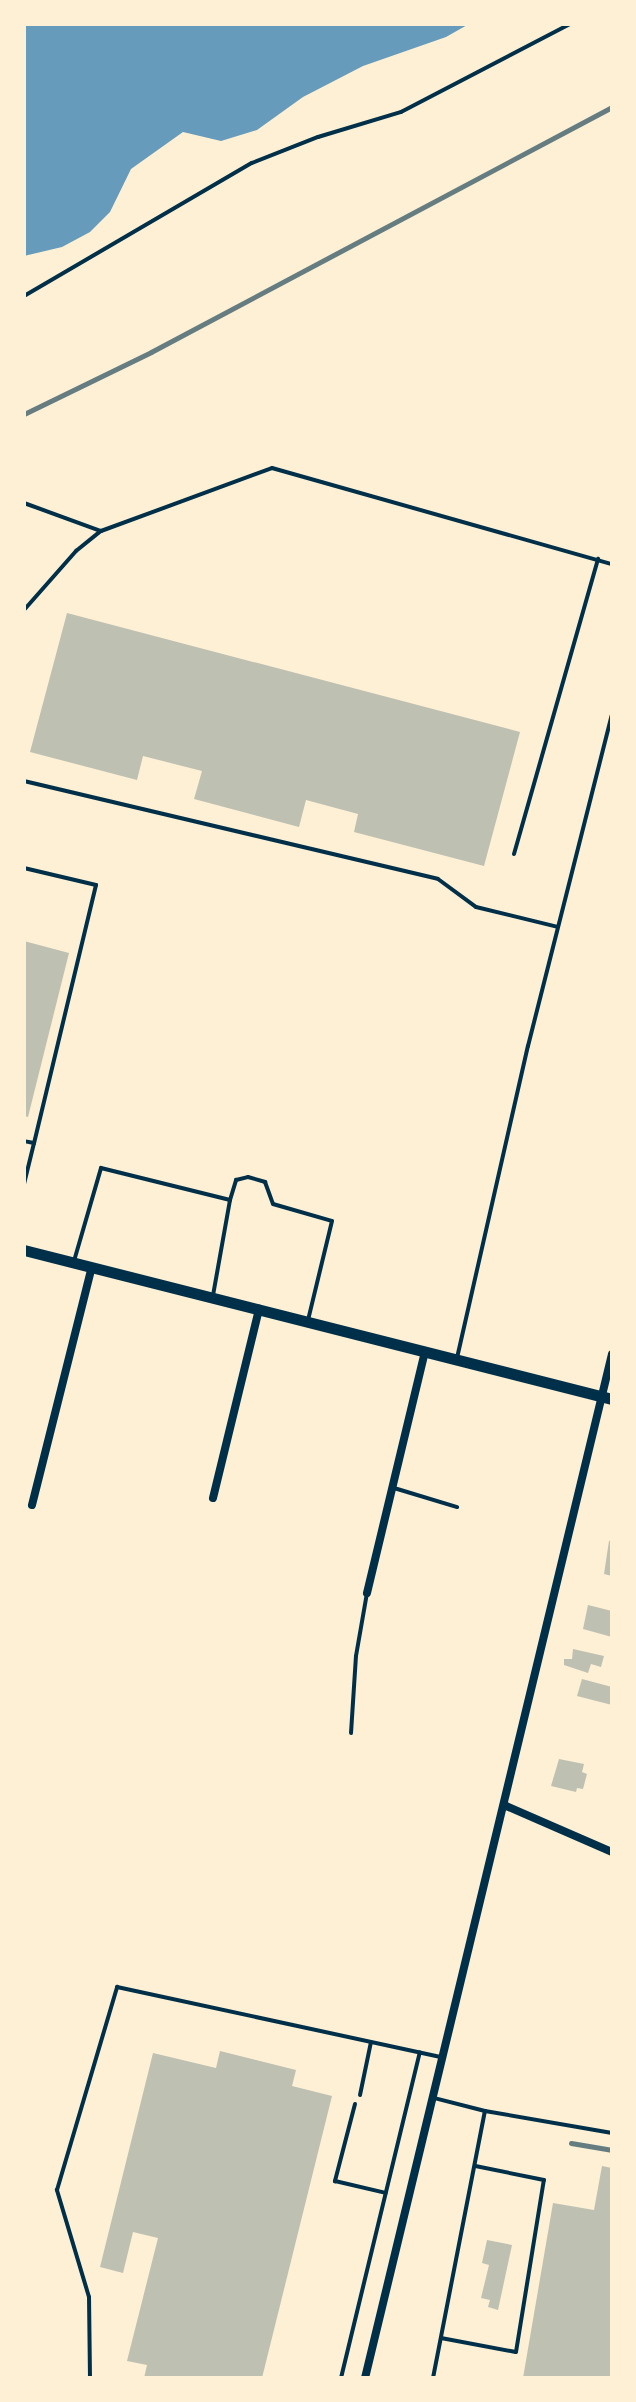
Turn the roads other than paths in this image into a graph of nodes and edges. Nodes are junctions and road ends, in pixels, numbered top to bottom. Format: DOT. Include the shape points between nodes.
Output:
graph roads {
  1 [pos="570,24"];
  2 [pos="24,296"];
  3 [pos="24,503"];
  4 [pos="101,531"];
  5 [pos="598,559"];
  6 [pos="612,564"];
  7 [pos="24,610"];
  8 [pos="612,715"];
  9 [pos="24,781"];
  10 [pos="514,854"];
  11 [pos="24,868"];
  12 [pos="559,928"];
  13 [pos="24,1141"];
  14 [pos="34,1143"];
  15 [pos="24,1184"];
  16 [pos="230,1200"];
  17 [pos="24,1250"];
  18 [pos="73,1262"];
  19 [pos="92,1267"];
  20 [pos="212,1297"];
  21 [pos="259,1309"];
  22 [pos="308,1322"];
  23 [pos="425,1351"];
  24 [pos="612,1354"];
  25 [pos="457,1361"];
  26 [pos="608,1398"];
  27 [pos="392,1487"];
  28 [pos="213,1498"];
  29 [pos="32,1505"];
  30 [pos="457,1507"];
  31 [pos="367,1593"];
  32 [pos="351,1733"];
  33 [pos="504,1805"];
  34 [pos="612,1852"];
  35 [pos="371,2042"];
  36 [pos="420,2052"];
  37 [pos="443,2057"];
  38 [pos="360,2095"];
  39 [pos="434,2098"];
  40 [pos="355,2104"];
  41 [pos="485,2111"];
  42 [pos="612,2133"];
  43 [pos="475,2166"];
  44 [pos="386,2193"];
  45 [pos="441,2338"];
  46 [pos="90,2378"];
  47 [pos="341,2378"];
  48 [pos="365,2378"];
  49 [pos="433,2378"];
  1 -- 2 [label="lane" via="401,112 252,163"];
  3 -- 4 [label="lane"];
  4 -- 5 [label="lane" via="272,468"];
  4 -- 7 [label="lane"];
  5 -- 6 [label="lane"];
  5 -- 10 [label="lane"];
  8 -- 12 [label="lane"];
  9 -- 12 [label="lane" via="438,879 476,907"];
  11 -- 14 [label="lane" via="96,885"];
  12 -- 25 [label="lane"];
  13 -- 14 [label="lane"];
  14 -- 15 [label="lane"];
  16 -- 18 [label="lane" via="101,1168"];
  16 -- 20 [label="lane"];
  16 -- 22 [label="lane" via="236,1180 248,1177 265,1182 273,1204 332,1221"];
  17 -- 18 [label="main road"];
  18 -- 19 [label="main road"];
  19 -- 20 [label="main road"];
  19 -- 29 [label="street"];
  20 -- 21 [label="main road"];
  21 -- 22 [label="main road"];
  21 -- 28 [label="street"];
  22 -- 23 [label="main road"];
  23 -- 25 [label="main road"];
  23 -- 27 [label="street"];
  24 -- 26 [label="street"];
  25 -- 26 [label="main road"];
  26 -- 33 [label="street"];
  27 -- 30 [label="lane"];
  27 -- 31 [label="street"];
  31 -- 32 [label="lane"];
  33 -- 34 [label="street"];
  33 -- 37 [label="street"];
  35 -- 36 [label="lane"];
  35 -- 38 [label="lane"];
  35 -- 46 [label="lane" via="117,1987 57,2190 89,2297"];
  36 -- 37 [label="lane"];
  36 -- 44 [label="lane"];
  37 -- 39 [label="street"];
  39 -- 41 [label="lane"];
  39 -- 48 [label="street"];
  40 -- 44 [label="lane" via="335,2181"];
  41 -- 42 [label="lane"];
  41 -- 43 [label="lane"];
  43 -- 45 [label="lane"];
  43 -- 45 [label="lane" via="544,2180 516,2352"];
  44 -- 47 [label="lane"];
  45 -- 49 [label="lane"];
}
